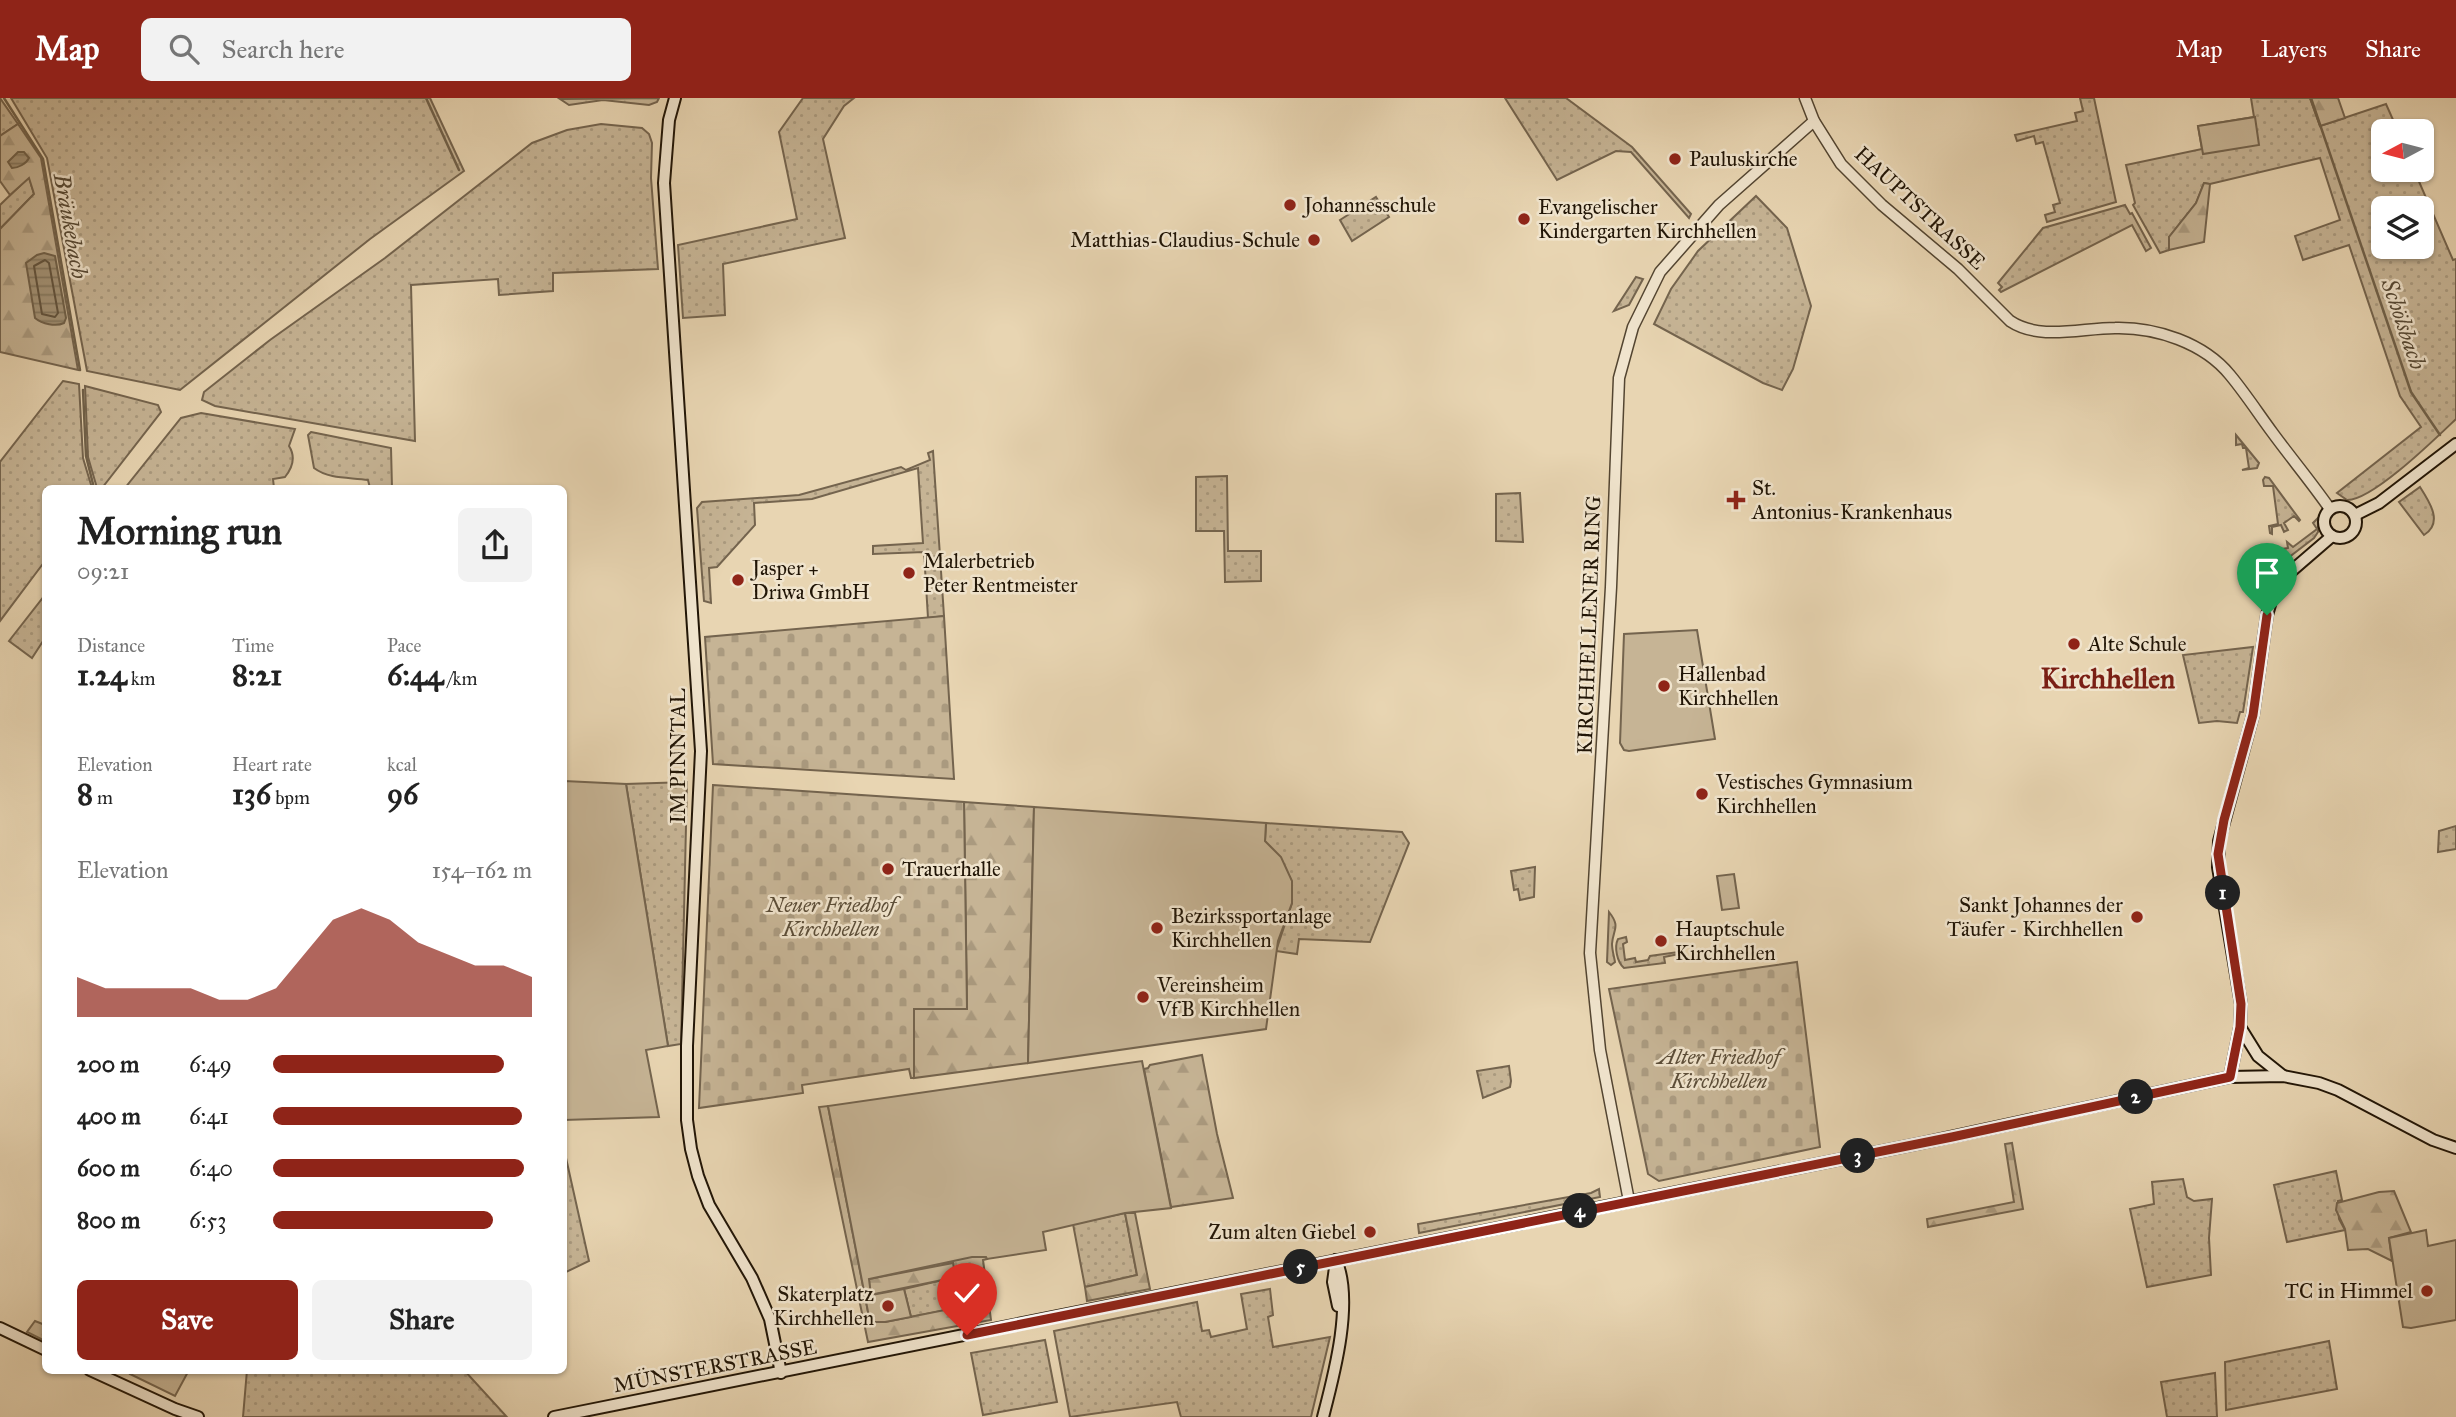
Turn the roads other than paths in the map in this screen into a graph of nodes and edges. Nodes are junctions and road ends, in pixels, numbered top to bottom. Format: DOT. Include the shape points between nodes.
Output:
graph roads {
  1 [pos="675,98"];
  2 [pos="1805,98"];
  3 [pos="1814,121"];
  4 [pos="2456,444"];
  5 [pos="2330,509"];
  6 [pos="2355,515"];
  7 [pos="2332,536"];
  8 [pos="2240,1027"];
  9 [pos="2283,1076"];
  10 [pos="2230,1077"];
  11 [pos="2456,1148"];
  12 [pos="1629,1201"];
  13 [pos="1336,1260"];
  14 [pos="0,1328"];
  15 [pos="42,1348"];
  16 [pos="781,1373"];
  17 [pos="99,1374"];
  18 [pos="198,1417"];
  19 [pos="554,1417"];
  20 [pos="1323,1417"];
  1 -- 16 [label="main road, IM PINNTAL" via="664,158 667,242 701,751 687,1120 698,1176 770,1319"];
  2 -- 3 [label="street, HAUPTSTRASSE"];
  3 -- 5 [label="street, HAUPTSTRASSE" via="1841,164 1865,189 2010,321 2028,330 2051,332 2143,329 2207,354 2230,374"];
  3 -- 12 [label="street, KIRCHHELLENER RING" via="1719,205 1665,265 1633,327 1619,378 1590,953 1600,1050"];
  4 -- 6 [label="main road" via="2379,503"];
  5 -- 6 [label="main road" via="2342,506"];
  5 -- 7 [label="main road" via="2325,526"];
  6 -- 7 [label="main road" via="2352,533"];
  7 -- 8 [label="main road" via="2281,580 2272,598 2253,715 2219,841 2218,867 2238,979"];
  8 -- 9 [label="main road" via="2258,1056"];
  8 -- 10 [label="main road"];
  9 -- 10 [label="main road, MÜNSTERSTRASSE"];
  9 -- 11 [label="main road, MÜNSTERSTRASSE" via="2338,1090"];
  10 -- 12 [label="main road, MÜNSTERSTRASSE"];
  12 -- 13 [label="main road, MÜNSTERSTRASSE"];
  13 -- 16 [label="main road, MÜNSTERSTRASSE"];
  13 -- 20 [label="main road" via="1332,1282 1341,1320 1336,1367"];
  14 -- 15 [label="main road"];
  16 -- 19 [label="main road, MÜNSTERSTRASSE"];
  17 -- 18 [label="main road"];
}
